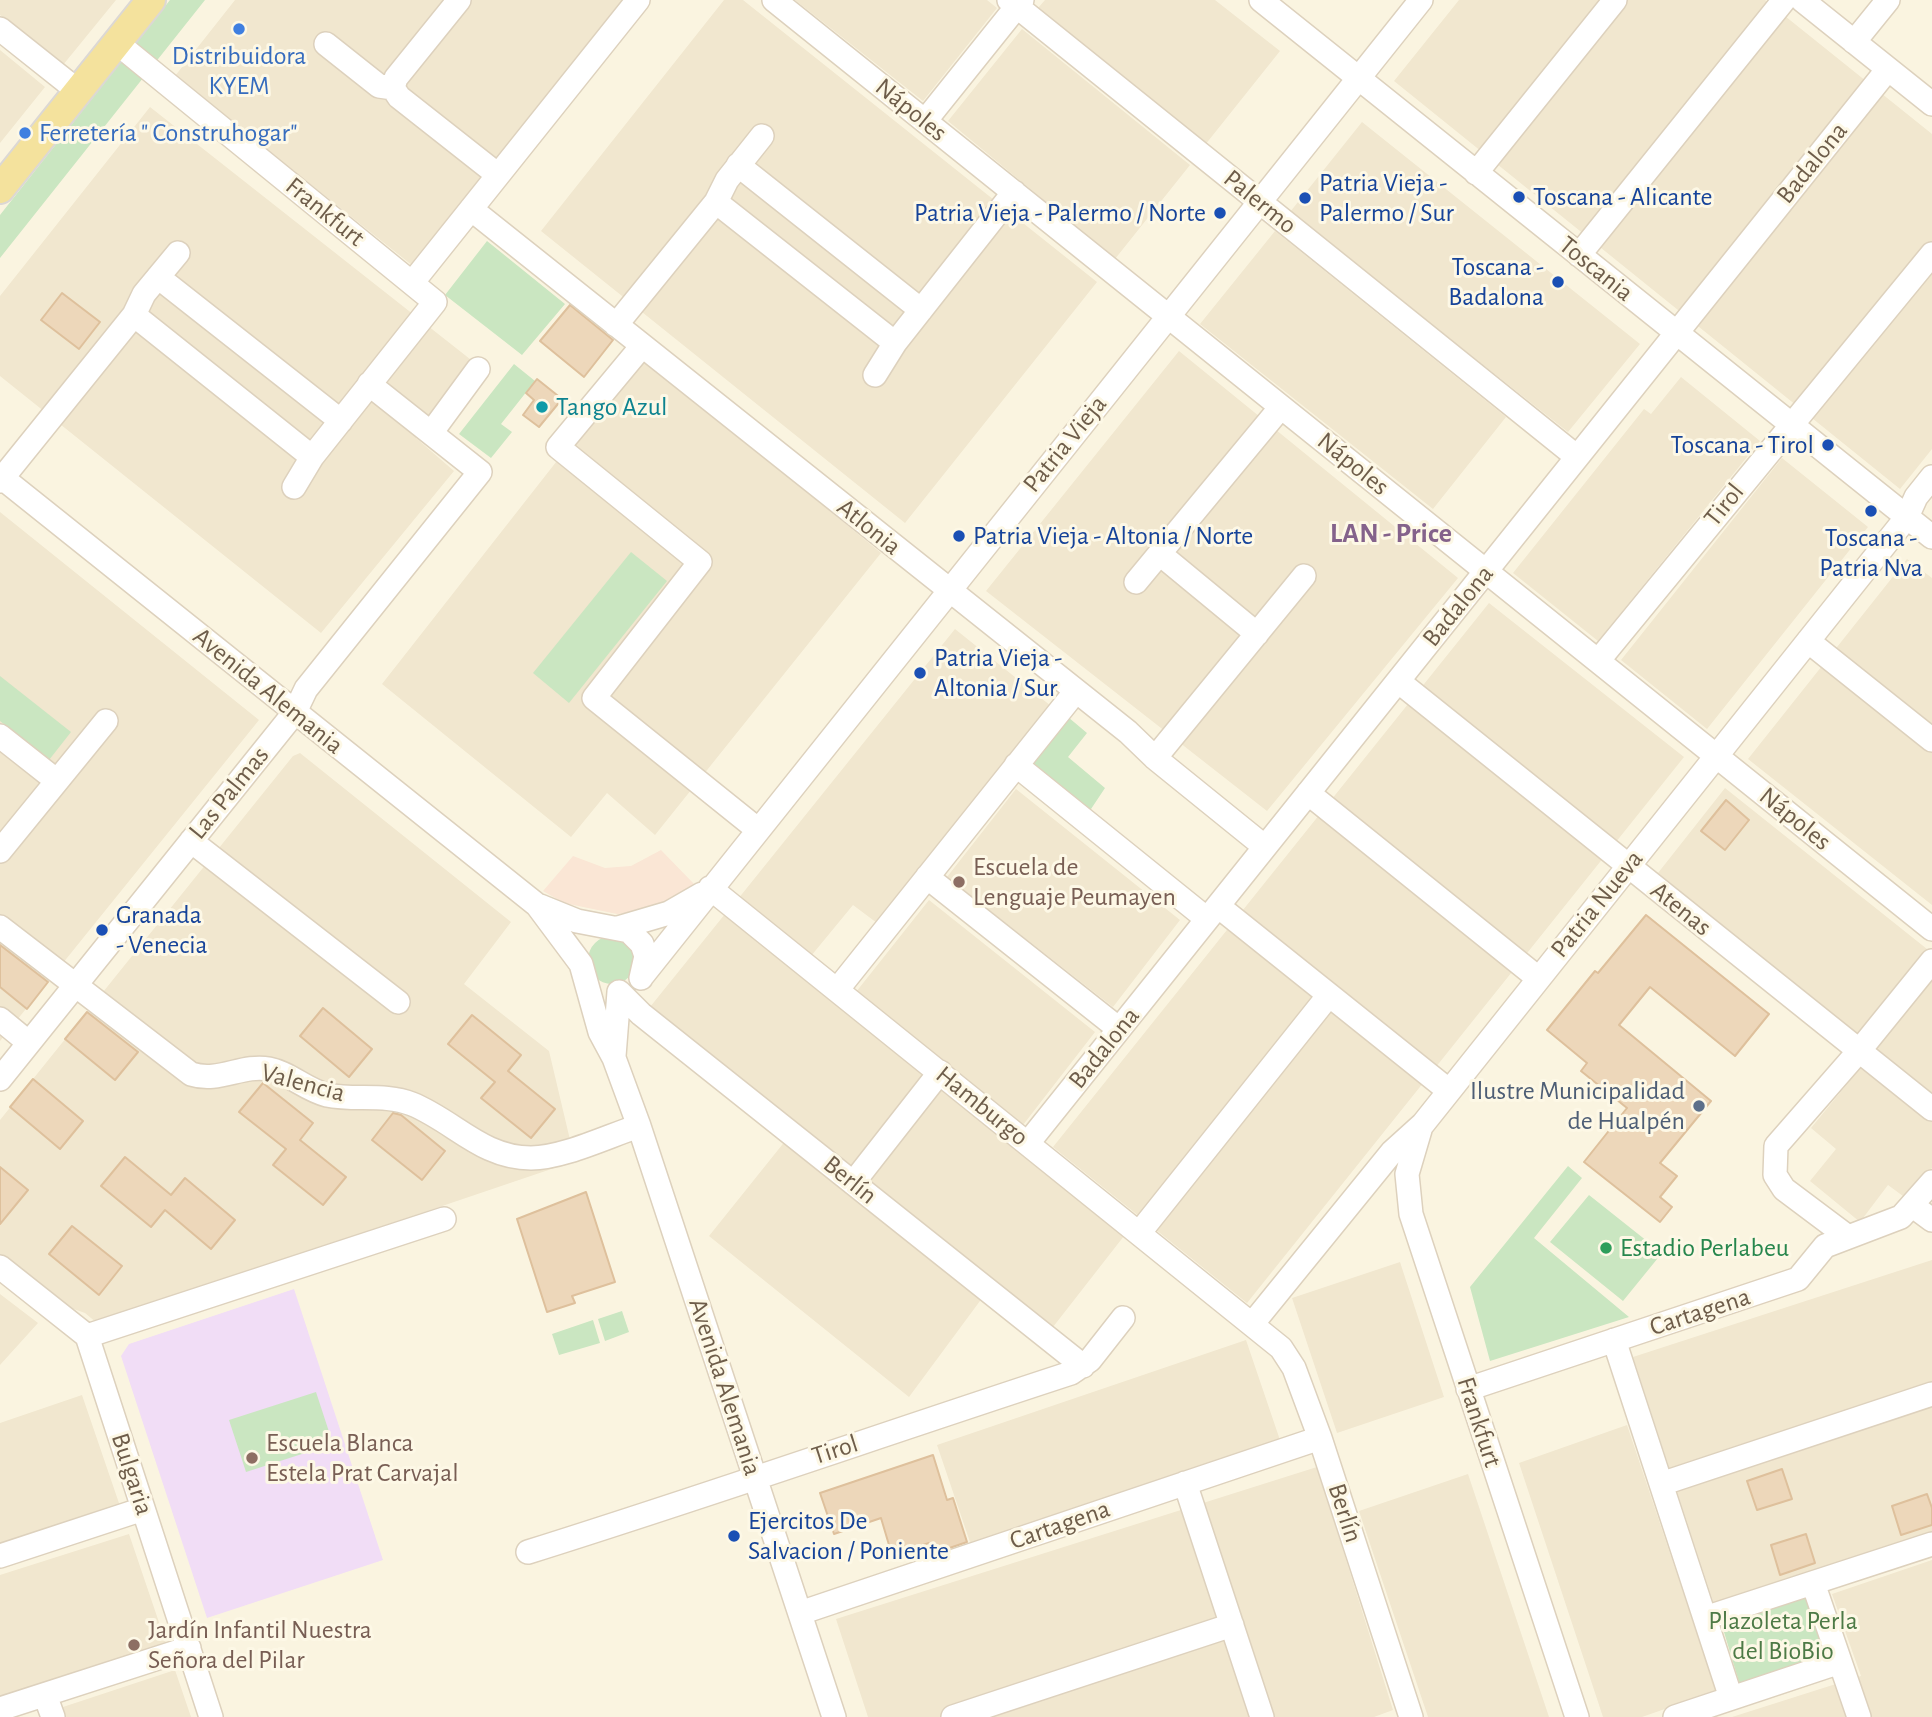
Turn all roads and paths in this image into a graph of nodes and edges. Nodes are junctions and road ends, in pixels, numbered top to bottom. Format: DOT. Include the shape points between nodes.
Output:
graph roads {
  1 [pos="151,0"];
  2 [pos="459,0"];
  3 [pos="638,0"];
  4 [pos="774,0"];
  5 [pos="1261,0"];
  6 [pos="1421,0"];
  7 [pos="1615,0"];
  8 [pos="1784,0"];
  9 [pos="1802,0"];
  10 [pos="1888,0"];
  11 [pos="1016,2"];
  12 [pos="0,29"];
  13 [pos="1854,42"];
  14 [pos="117,43"];
  15 [pos="326,44"];
  16 [pos="1888,69"];
  17 [pos="1358,78"];
  18 [pos="393,88"];
  19 [pos="78,91"];
  20 [pos="1932,104"];
  21 [pos="925,121"];
  22 [pos="762,136"];
  23 [pos="738,166"];
  24 [pos="1476,173"];
  25 [pos="498,175"];
  26 [pos="0,189"];
  27 [pos="1013,192"];
  28 [pos="716,202"];
  29 [pos="1259,202"];
  30 [pos="471,209"];
  31 [pos="178,253"];
  32 [pos="1932,254"];
  33 [pos="1579,255"];
  34 [pos="158,277"];
  35 [pos="411,283"];
  36 [pos="920,310"];
  37 [pos="134,315"];
  38 [pos="1168,316"];
  39 [pos="617,325"];
  40 [pos="1676,333"];
  41 [pos="894,343"];
  42 [pos="642,346"];
  43 [pos="478,369"];
  44 [pos="875,375"];
  45 [pos="369,384"];
  46 [pos="1281,407"];
  47 [pos="341,421"];
  48 [pos="1792,425"];
  49 [pos="431,433"];
  50 [pos="312,457"];
  51 [pos="1577,457"];
  52 [pos="1932,477"];
  53 [pos="1,478"];
  54 [pos="294,487"];
  55 [pos="1907,517"];
  56 [pos="1932,537"];
  57 [pos="1160,554"];
  58 [pos="1486,571"];
  59 [pos="1304,576"];
  60 [pos="1136,582"];
  61 [pos="948,590"];
  62 [pos="1257,634"];
  63 [pos="1808,641"];
  64 [pos="1598,661"];
  65 [pos="1398,681"];
  66 [pos="1076,691"];
  67 [pos="295,712"];
  68 [pos="106,721"];
  69 [pos="0,736"];
  70 [pos="1932,740"];
  71 [pos="1716,755"];
  72 [pos="1155,758"];
  73 [pos="1016,765"];
  74 [pos="57,781"];
  75 [pos="1308,793"];
  76 [pos="757,829"];
  77 [pos="191,841"];
  78 [pos="1265,847"];
  79 [pos="0,850"];
  80 [pos="1628,866"];
  81 [pos="927,877"];
  82 [pos="710,888"];
  83 [pos="537,905"];
  84 [pos="1213,912"];
  85 [pos="0,927"];
  86 [pos="613,928"];
  87 [pos="1932,929"];
  88 [pos="1932,961"];
  89 [pos="583,971"];
  90 [pos="643,975"];
  91 [pos="1538,978"];
  92 [pos="75,986"];
  93 [pos="837,990"];
  94 [pos="619,992"];
  95 [pos="1329,995"];
  96 [pos="398,1002"];
  97 [pos="0,1019"];
  98 [pos="1119,1029"];
  99 [pos="29,1043"];
  100 [pos="1859,1051"];
  101 [pos="614,1058"];
  102 [pos="940,1072"];
  103 [pos="0,1079"];
  104 [pos="1448,1090"];
  105 [pos="1932,1109"];
  106 [pos="1423,1124"];
  107 [pos="639,1126"];
  108 [pos="1028,1143"];
  109 [pos="1932,1182"];
  110 [pos="853,1183"];
  111 [pos="1913,1206"];
  112 [pos="444,1219"];
  113 [pos="1932,1220"];
  114 [pos="1140,1232"];
  115 [pos="1849,1237"];
  116 [pos="0,1267"];
  117 [pos="1123,1318"];
  118 [pos="1253,1323"];
  119 [pos="87,1336"];
  120 [pos="1614,1340"];
  121 [pos="1083,1366"];
  122 [pos="1468,1389"];
  123 [pos="1932,1394"];
  124 [pos="1320,1438"];
  125 [pos="755,1478"];
  126 [pos="1185,1483"];
  127 [pos="1661,1484"];
  128 [pos="143,1509"];
  129 [pos="1932,1544"];
  130 [pos="528,1552"];
  131 [pos="0,1556"];
  132 [pos="1814,1583"];
  133 [pos="800,1613"];
  134 [pos="1705,1618"];
  135 [pos="1232,1625"];
  136 [pos="188,1647"];
  137 [pos="1840,1662"];
  138 [pos="45,1695"];
  139 [pos="1731,1698"];
  140 [pos="0,1709"];
  141 [pos="1409,1716"];
  142 [pos="53,1717"];
  143 [pos="211,1717"];
  144 [pos="834,1717"];
  145 [pos="953,1717"];
  146 [pos="1262,1717"];
  147 [pos="1577,1717"];
  148 [pos="1675,1717"];
  149 [pos="1859,1717"];
  1 -- 14 [label="main road"];
  2 -- 18 [label="street" via="396,78"];
  3 -- 25 [label="street"];
  4 -- 21 [label="street, Nápoles"];
  5 -- 17 [label="street, Toscania"];
  6 -- 17 [label="street, Patria Vieja"];
  7 -- 24 [label="street"];
  8 -- 33 [label="street"];
  9 -- 13 [label="street"];
  10 -- 13 [label="street"];
  11 -- 21 [label="street"];
  11 -- 29 [label="street, Palermo"];
  12 -- 19 [label="street"];
  13 -- 16 [label="street"];
  14 -- 19 [label="main road"];
  14 -- 35 [label="street, Frankfurt"];
  15 -- 18 [label="street" via="379,86"];
  16 -- 20 [label="street"];
  16 -- 40 [label="street, Badalona"];
  17 -- 24 [label="street, Toscania"];
  17 -- 29 [label="street, Patria Vieja"];
  18 -- 25 [label="street"];
  19 -- 26 [label="main road"];
  21 -- 27 [label="street, Nápoles"];
  22 -- 23 [label="street"];
  23 -- 28 [label="street"];
  23 -- 36 [label="street"];
  24 -- 33 [label="street, Toscania"];
  25 -- 30 [label="street"];
  27 -- 36 [label="street"];
  27 -- 38 [label="street, Nápoles"];
  28 -- 39 [label="street"];
  28 -- 41 [label="street"];
  29 -- 38 [label="street, Patria Vieja"];
  29 -- 51 [label="street, Palermo"];
  30 -- 35 [label="street"];
  30 -- 39 [label="street, Atlonia"];
  31 -- 34 [label="street"];
  32 -- 48 [label="street, Tirol"];
  33 -- 40 [label="street, Toscania"];
  34 -- 37 [label="street"];
  34 -- 47 [label="street"];
  35 -- 45 [label="street, Frankfurt" via="435,302"];
  36 -- 41 [label="street"];
  37 -- 50 [label="street"];
  37 -- 53 [label="street"];
  38 -- 46 [label="street, Nápoles"];
  38 -- 61 [label="street, Patria Vieja"];
  39 -- 42 [label="street, Atlonia"];
  40 -- 48 [label="street, Toscania"];
  40 -- 51 [label="street, Badalona"];
  41 -- 44 [label="street"];
  42 -- 61 [label="street, Atlonia"];
  42 -- 76 [label="street" via="558,447 700,562 594,698"];
  43 -- 49 [label="street"];
  45 -- 47 [label="street"];
  45 -- 49 [label="street"];
  46 -- 57 [label="street"];
  46 -- 58 [label="street, Nápoles"];
  47 -- 50 [label="street"];
  48 -- 55 [label="street, Toscania"];
  48 -- 64 [label="street, Tirol"];
  49 -- 67 [label="street, Las Palmas" via="480,472 306,689"];
  50 -- 54 [label="street"];
  51 -- 58 [label="street, Badalona"];
  52 -- 55 [label="street, Patria Nueva"];
  53 -- 67 [label="street, Avenida Alemania"];
  55 -- 56 [label="street, Toscania"];
  55 -- 63 [label="street, Patria Nueva"];
  57 -- 60 [label="street"];
  57 -- 62 [label="street"];
  58 -- 64 [label="street, Nápoles"];
  58 -- 65 [label="street, Badalona"];
  59 -- 62 [label="street"];
  61 -- 66 [label="street, Atlonia"];
  61 -- 76 [label="street, Patria Vieja"];
  62 -- 72 [label="street"];
  63 -- 70 [label="street"];
  63 -- 71 [label="street, Patria Nueva"];
  64 -- 71 [label="street, Nápoles"];
  65 -- 75 [label="street, Badalona"];
  65 -- 80 [label="street, Atenas"];
  66 -- 72 [label="street, Atlonia"];
  66 -- 73 [label="street"];
  67 -- 77 [label="street, Las Palmas"];
  67 -- 83 [label="street, Avenida Alemania"];
  68 -- 74 [label="street"];
  69 -- 74 [label="street"];
  71 -- 80 [label="street, Patria Nueva"];
  71 -- 87 [label="street, Nápoles"];
  72 -- 78 [label="street, Atlonia"];
  73 -- 81 [label="street"];
  73 -- 84 [label="street"];
  74 -- 79 [label="street"];
  75 -- 78 [label="street, Badalona"];
  75 -- 91 [label="street"];
  76 -- 82 [label="street, Patria Vieja"];
  77 -- 92 [label="street, Las Palmas"];
  77 -- 96 [label="street"];
  78 -- 84 [label="street, Badalona"];
  80 -- 91 [label="street, Patria Nueva"];
  80 -- 100 [label="street, Atenas"];
  81 -- 93 [label="street"];
  81 -- 98 [label="street"];
  82 -- 86 [label="street, Patria Vieja" via="669,913"];
  82 -- 90 [label="street, Patria Vieja"];
  82 -- 93 [label="street, Hamburgo"];
  83 -- 86 [label="street, Avenida Alemania" via="577,921"];
  83 -- 89 [label="street, Avenida Alemania"];
  84 -- 95 [label="street"];
  84 -- 98 [label="street, Badalona"];
  85 -- 92 [label="street, Valencia"];
  86 -- 89 [label="street" via="595,933 585,944"];
  86 -- 90 [label="street, Avenida Alemania" via="634,934 642,944"];
  88 -- 100 [label="street"];
  89 -- 94 [label="street, Avenida Alemania" via="600,990"];
  89 -- 101 [label="street, Avenida Alemania" via="600,1032"];
  90 -- 94 [label="street"];
  91 -- 104 [label="street, Patria Nueva"];
  92 -- 99 [label="street, Las Palmas"];
  92 -- 107 [label="street, Valencia" via="191,1074 211,1078 270,1069 325,1095 407,1102 496,1152 542,1157"];
  93 -- 102 [label="street, Hamburgo"];
  94 -- 101 [label="street, Avenida Alemania"];
  94 -- 110 [label="street, Berlín"];
  95 -- 104 [label="street"];
  95 -- 114 [label="street"];
  97 -- 99 [label="street"];
  98 -- 108 [label="street, Badalona"];
  99 -- 103 [label="street, Las Palmas"];
  100 -- 105 [label="street, Atenas"];
  100 -- 115 [label="street" via="1776,1146 1775,1175 1784,1189"];
  101 -- 107 [label="street, Avenida Alemania"];
  102 -- 108 [label="street, Hamburgo"];
  102 -- 110 [label="street"];
  104 -- 106 [label="street, Patria Nueva"];
  106 -- 118 [label="street, Patria Nueva" via="1392,1152"];
  106 -- 122 [label="street, Frankfurt" via="1410,1157 1408,1201"];
  107 -- 125 [label="street, Avenida Alemania"];
  108 -- 114 [label="street, Hamburgo"];
  109 -- 111 [label="street, Cartagena"];
  110 -- 121 [label="street, Berlín"];
  111 -- 113 [label="street"];
  111 -- 115 [label="street, Cartagena" via="1894,1221"];
  112 -- 119 [label="street"];
  114 -- 118 [label="street, Hamburgo"];
  115 -- 120 [label="street, Cartagena" via="1825,1246 1798,1279"];
  116 -- 119 [label="street"];
  117 -- 121 [label="street"];
  118 -- 124 [label="street, Berlín" via="1289,1359"];
  119 -- 128 [label="street, Bulgaria"];
  120 -- 122 [label="street, Cartagena"];
  120 -- 127 [label="street"];
  121 -- 125 [label="street, Tirol"];
  122 -- 147 [label="street, Frankfurt"];
  123 -- 127 [label="street"];
  124 -- 126 [label="street, Cartagena"];
  124 -- 141 [label="street, Berlín"];
  125 -- 130 [label="street, Tirol"];
  125 -- 133 [label="street, Avenida Alemania"];
  126 -- 133 [label="street, Cartagena"];
  126 -- 135 [label="street"];
  127 -- 134 [label="street"];
  128 -- 131 [label="street"];
  128 -- 136 [label="street, Bulgaria"];
  129 -- 132 [label="street"];
  132 -- 134 [label="street"];
  132 -- 137 [label="street"];
  133 -- 144 [label="street, Avenida Alemania"];
  134 -- 139 [label="street"];
  135 -- 145 [label="street"];
  135 -- 146 [label="street"];
  136 -- 138 [label="street"];
  136 -- 143 [label="street, Bulgaria"];
  137 -- 139 [label="street"];
  137 -- 149 [label="street"];
  138 -- 140 [label="street"];
  138 -- 142 [label="street"];
  139 -- 148 [label="street"];
}
